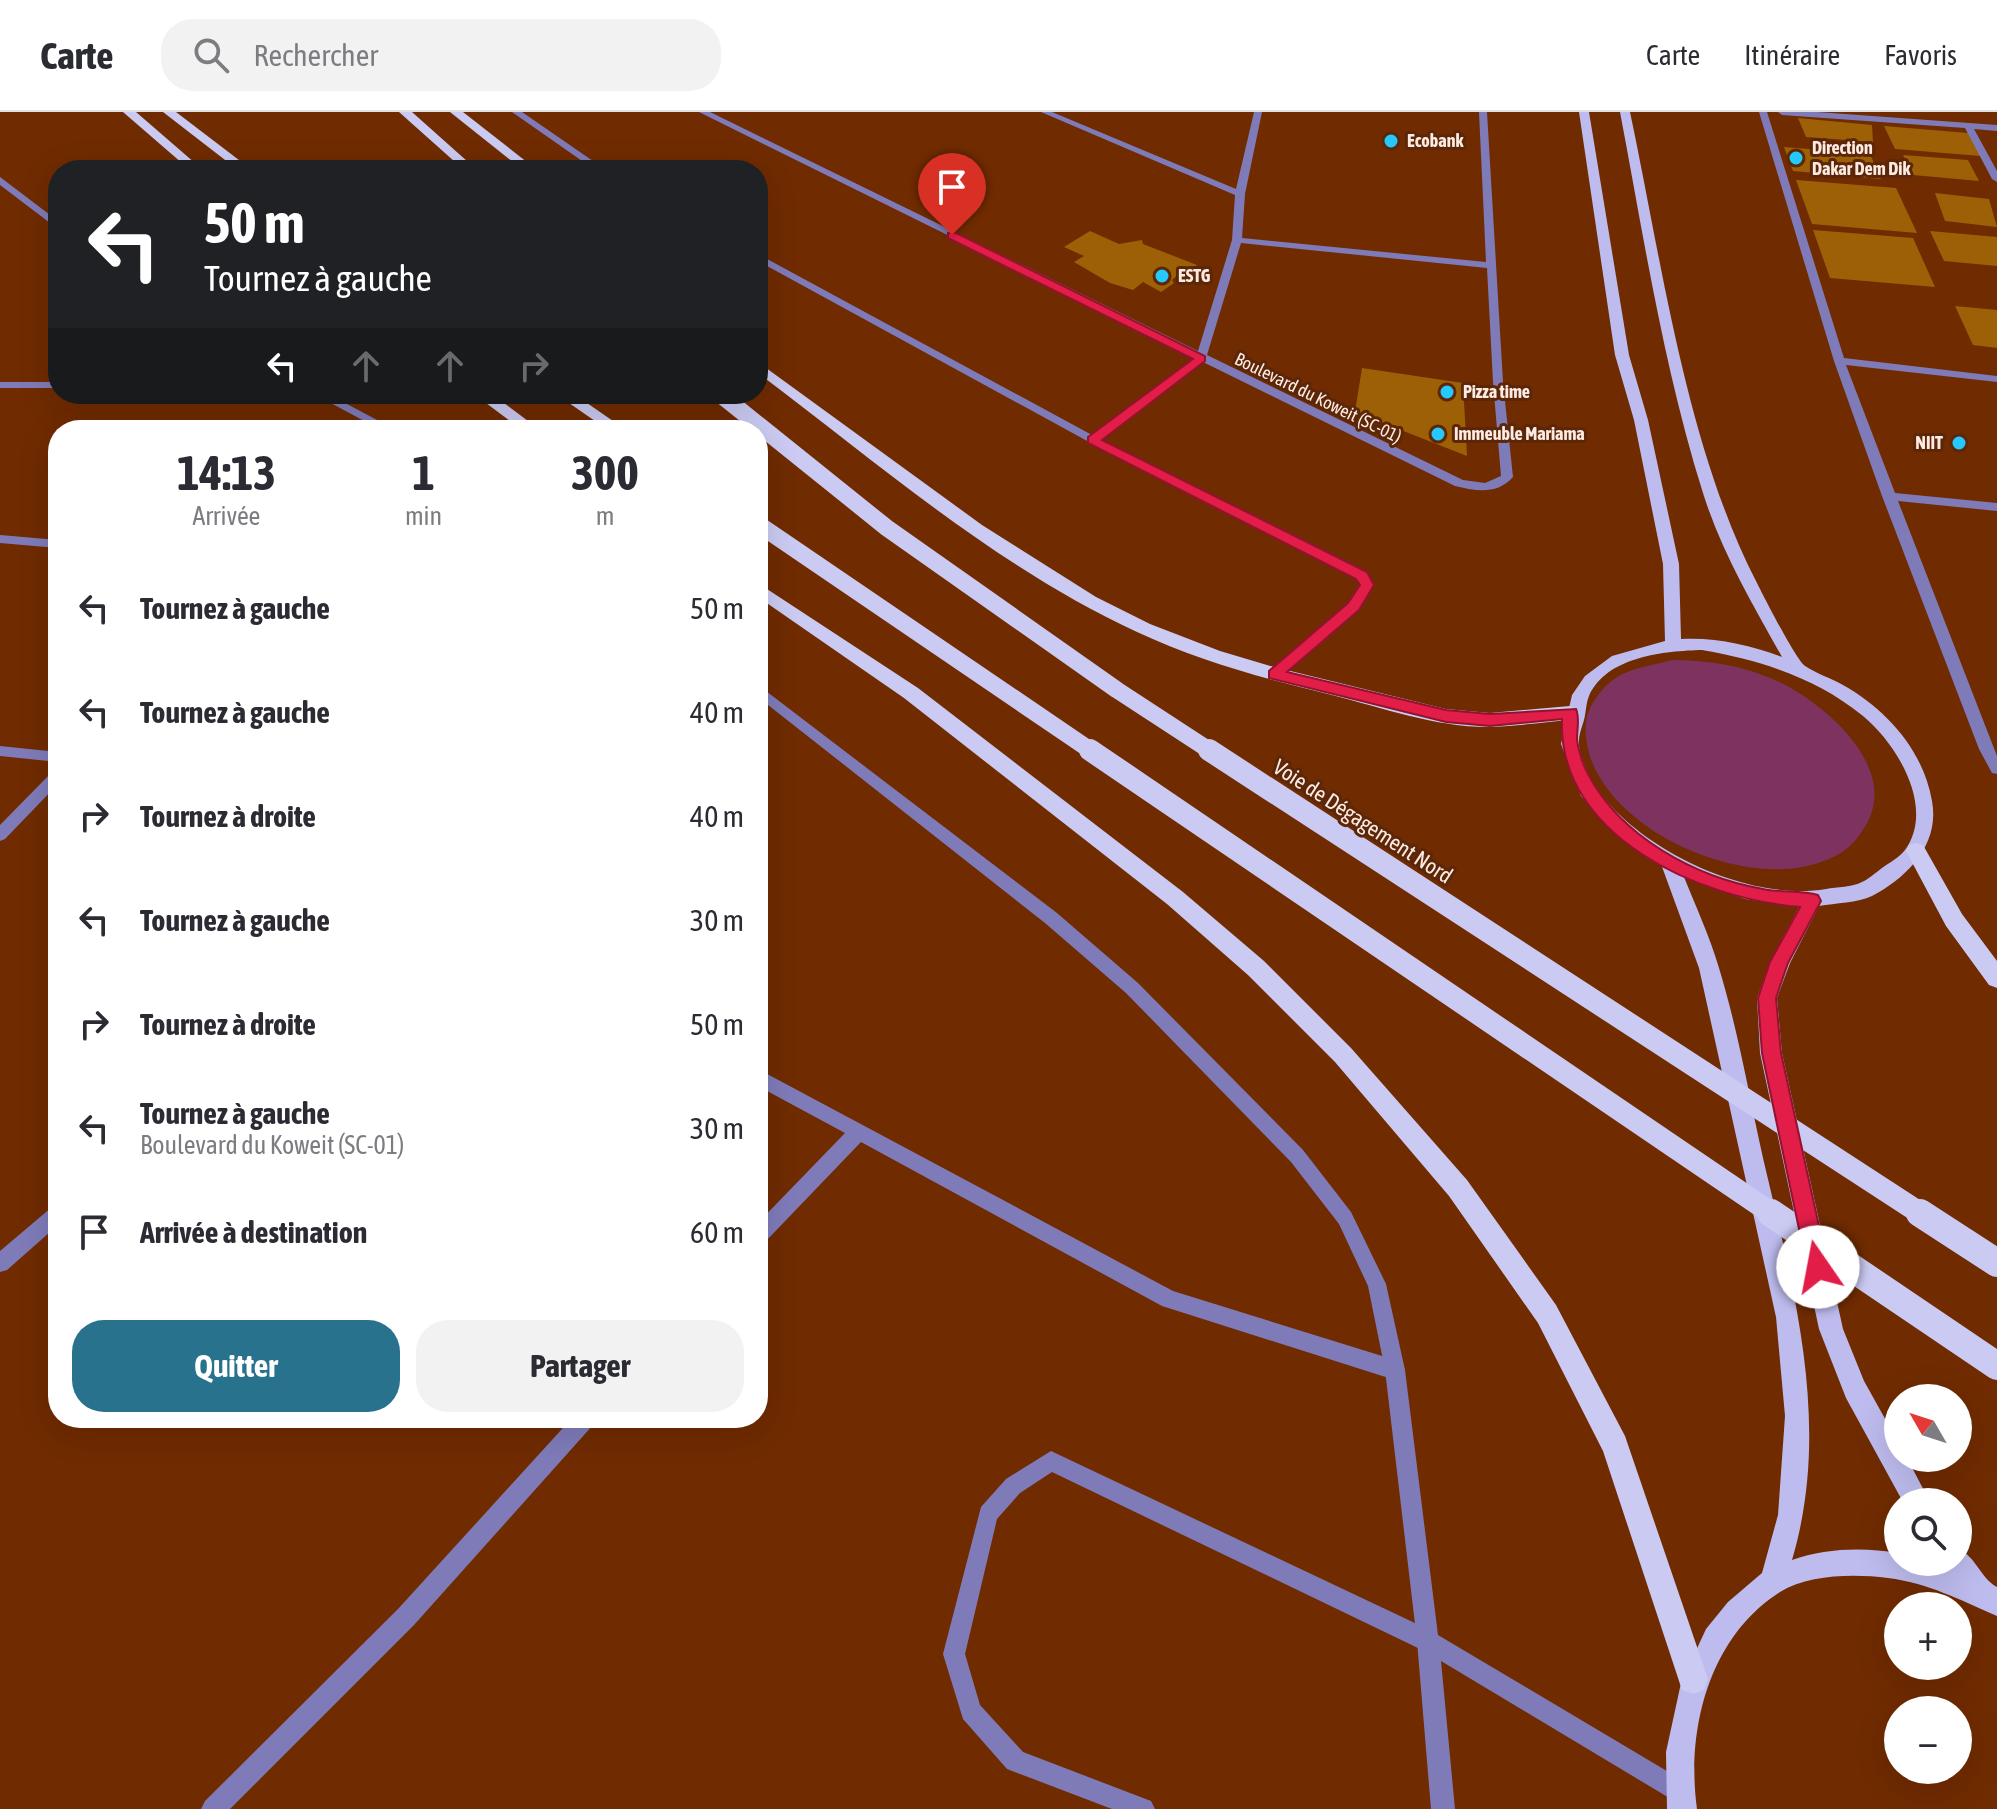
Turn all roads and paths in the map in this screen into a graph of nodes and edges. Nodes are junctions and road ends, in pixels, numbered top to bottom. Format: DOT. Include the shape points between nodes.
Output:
graph roads {
  1 [pos="129,112"];
  2 [pos="169,112"];
  3 [pos="405,112"];
  4 [pos="456,112"];
  5 [pos="516,112"];
  6 [pos="703,112"];
  7 [pos="1045,112"];
  8 [pos="1258,112"];
  9 [pos="1483,112"];
  10 [pos="1584,112"];
  11 [pos="1625,112"];
  12 [pos="1763,112"];
  13 [pos="1782,112"];
  14 [pos="1969,127"];
  15 [pos="1997,128"];
  16 [pos="185,160"];
  17 [pos="233,160"];
  18 [pos="460,160"];
  19 [pos="518,160"];
  20 [pos="586,160"];
  21 [pos="1997,179"];
  22 [pos="0,180"];
  23 [pos="1240,194"];
  24 [pos="48,218"];
  25 [pos="1237,240"];
  26 [pos="768,262"];
  27 [pos="1491,265"];
  28 [pos="1201,359"];
  29 [pos="1839,361"];
  30 [pos="768,374"];
  31 [pos="1997,379"];
  32 [pos="0,385"];
  33 [pos="48,385"];
  34 [pos="339,404"];
  35 [pos="496,404"];
  36 [pos="579,404"];
  37 [pos="732,404"];
  38 [pos="371,420"];
  39 [pos="518,420"];
  40 [pos="603,420"];
  41 [pos="752,420"];
  42 [pos="768,433"];
  43 [pos="1093,440"];
  44 [pos="1888,496"];
  45 [pos="1997,507"];
  46 [pos="768,531"];
  47 [pos="0,539"];
  48 [pos="48,543"];
  49 [pos="768,596"];
  50 [pos="1673,645"];
  51 [pos="1795,666"];
  52 [pos="1274,674"];
  53 [pos="768,698"];
  54 [pos="1570,713"];
  55 [pos="0,751"];
  56 [pos="48,756"];
  57 [pos="1997,769"];
  58 [pos="48,785"];
  59 [pos="0,835"];
  60 [pos="1916,851"];
  61 [pos="1670,864"];
  62 [pos="1812,901"];
  63 [pos="1997,978"];
  64 [pos="768,1082"];
  65 [pos="858,1132"];
  66 [pos="48,1222"];
  67 [pos="768,1226"];
  68 [pos="0,1263"];
  69 [pos="1997,1263"];
  70 [pos="1997,1366"];
  71 [pos="1395,1370"];
  72 [pos="577,1428"];
  73 [pos="1909,1488"];
  74 [pos="1970,1576"];
  75 [pos="1773,1581"];
  76 [pos="1987,1596"];
  77 [pos="1428,1641"];
  78 [pos="1693,1679"];
  79 [pos="1680,1800"];
  80 [pos="213,1809"];
  81 [pos="1143,1809"];
  82 [pos="1443,1809"];
  1 -- 16 [label="highway"];
  2 -- 17 [label="highway"];
  3 -- 18 [label="highway"];
  4 -- 19 [label="highway"];
  5 -- 20 [label="street"];
  6 -- 28 [label="street, Boulevard du Koweit (SC-01)"];
  7 -- 23 [label="street"];
  8 -- 23 [label="street"];
  9 -- 27 [label="street, Boulevard du Koweit (SC-01)"];
  10 -- 50 [label="main road" via="1622,355 1671,564"];
  11 -- 51 [label="main road" via="1675,361 1711,495 1748,581"];
  12 -- 29 [label="street"];
  13 -- 14 [label="street"];
  14 -- 15 [label="street"];
  14 -- 21 [label="street"];
  22 -- 24 [label="street"];
  23 -- 25 [label="street"];
  25 -- 27 [label="street"];
  25 -- 28 [label="street"];
  26 -- 43 [label="street"];
  27 -- 28 [label="street, Boulevard du Koweit (SC-01)" via="1507,477 1498,486 1459,483"];
  28 -- 43 [label="street"];
  29 -- 31 [label="street"];
  29 -- 44 [label="street"];
  30 -- 52 [label="highway" via="925,493 1090,601 1158,634"];
  32 -- 33 [label="street"];
  34 -- 38 [label="street"];
  35 -- 39 [label="highway"];
  36 -- 40 [label="highway"];
  37 -- 41 [label="highway, Voie de Dégagement Nord, bridge"];
  42 -- 69 [label="highway, Voie de Dégagement Nord, bridge" via="887,528 1117,690"];
  43 -- 52 [label="street" via="1362,576 1367,585 1353,607"];
  44 -- 45 [label="street"];
  44 -- 57 [label="street"];
  46 -- 70 [label="highway, bridge"];
  47 -- 48 [label="street"];
  49 -- 78 [label="highway" via="911,693 1175,898 1256,968 1343,1055 1458,1188 1547,1314 1615,1446"];
  50 -- 51 [label="main road" via="1733,648"];
  50 -- 54 [label="main road" via="1625,655 1590,679"];
  51 -- 60 [label="main road" via="1874,717 1903,749 1921,785 1925,819"];
  52 -- 54 [label="highway" via="1446,716 1490,720"];
  53 -- 71 [label="street" via="1051,918 1132,988 1297,1156 1345,1218 1377,1284"];
  54 -- 61 [label="main road" via="1569,742 1600,806 1631,837"];
  55 -- 56 [label="street"];
  58 -- 59 [label="street"];
  60 -- 62 [label="main road" via="1900,871 1876,886"];
  60 -- 63 [label="highway" via="1954,920"];
  61 -- 62 [label="main road" via="1764,897"];
  61 -- 75 [label="main road" via="1709,968 1797,1376 1791,1516"];
  62 -- 73 [label="main road" via="1767,998 1771,1053 1831,1329 1855,1389"];
  64 -- 65 [label="street"];
  65 -- 67 [label="street"];
  65 -- 71 [label="street" via="1169,1299"];
  66 -- 68 [label="street"];
  71 -- 77 [label="street"];
  72 -- 80 [label="street" via="406,1617"];
  74 -- 76 [label="main road"];
  75 -- 76 [label="main road" via="1834,1562 1903,1566"];
  75 -- 78 [label="main road" via="1726,1621"];
  77 -- 79 [label="street"];
  77 -- 81 [label="street" via="1051,1461 1013,1486 988,1514 954,1654 971,1711 1015,1761"];
  77 -- 82 [label="street"];
  78 -- 79 [label="main road" via="1679,1754"];
}
